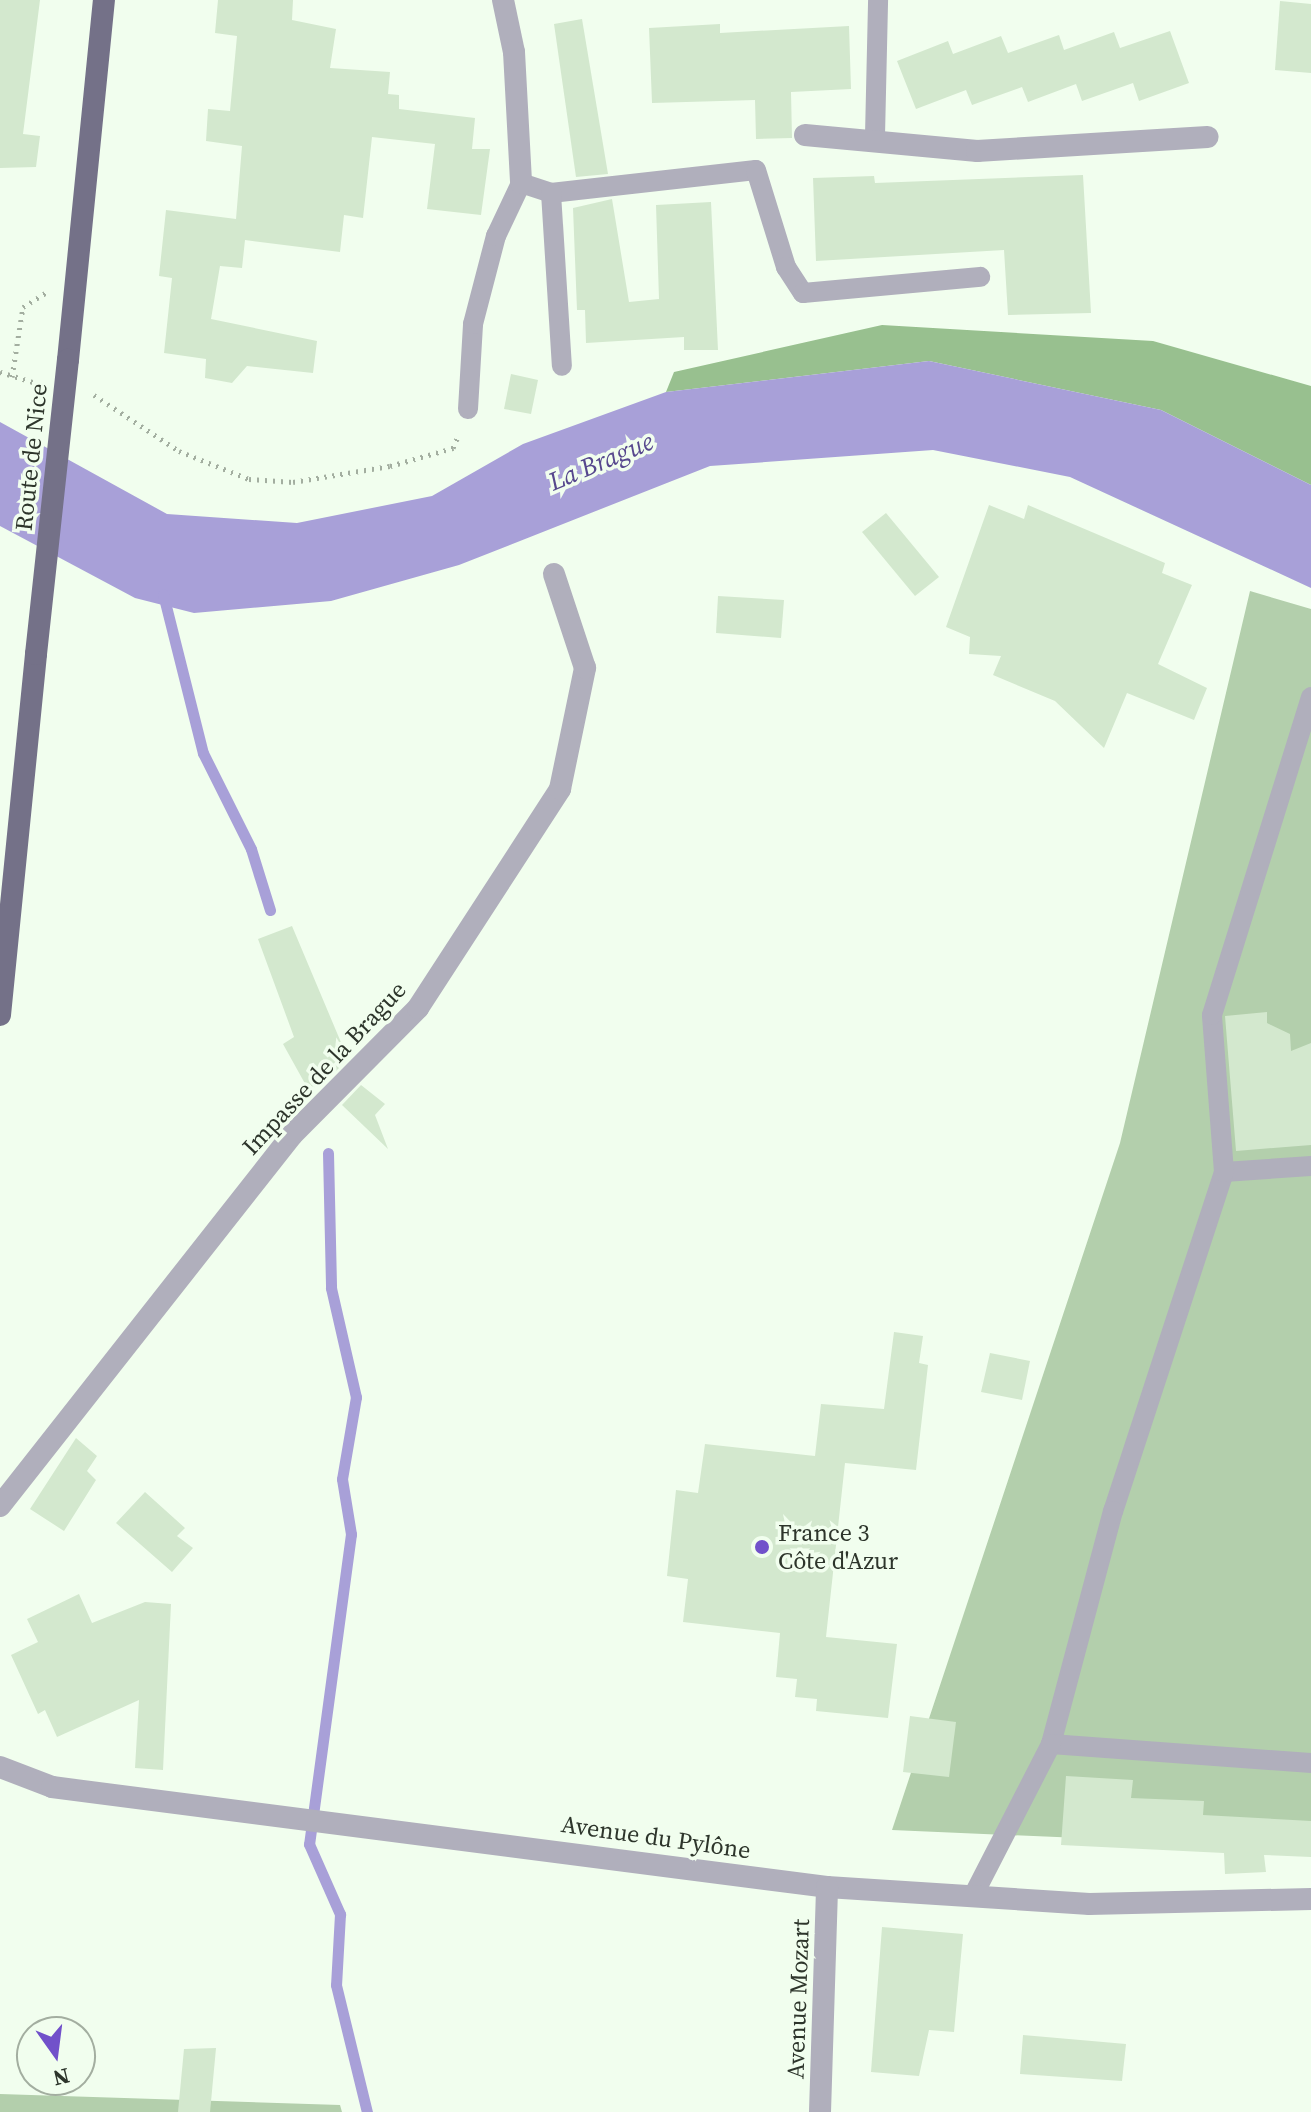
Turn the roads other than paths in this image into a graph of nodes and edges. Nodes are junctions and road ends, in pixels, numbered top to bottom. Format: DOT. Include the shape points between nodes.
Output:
graph roads {
  1 [pos="104,0"];
  2 [pos="503,0"];
  3 [pos="878,0"];
  4 [pos="805,135"];
  5 [pos="875,136"];
  6 [pos="1208,137"];
  7 [pos="521,183"];
  8 [pos="551,193"];
  9 [pos="980,277"];
  10 [pos="562,366"];
  11 [pos="468,409"];
  12 [pos="554,574"];
  13 [pos="1311,697"];
  14 [pos="0,1015"];
  15 [pos="1310,1163"];
  16 [pos="1224,1172"];
  17 [pos="0,1506"];
  18 [pos="1051,1744"];
  19 [pos="1311,1763"];
  20 [pos="0,1768"];
  21 [pos="827,1887"];
  22 [pos="973,1896"];
  23 [pos="1311,1899"];
  24 [pos="820,2112"];
  1 -- 14 [label="main road, Route de Nice, bridge"];
  2 -- 7 [label="street" via="514,52"];
  3 -- 5 [label="lane"];
  4 -- 5 [label="street"];
  5 -- 6 [label="street" via="977,151"];
  7 -- 8 [label="lane"];
  7 -- 11 [label="lane" via="496,236 473,324"];
  8 -- 9 [label="lane" via="756,170 786,267 803,293"];
  8 -- 10 [label="lane"];
  12 -- 17 [label="street, Impasse de la Brague" via="585,668 560,789 418,1008 292,1135"];
  13 -- 16 [label="lane" via="1212,1015"];
  15 -- 16 [label="lane"];
  16 -- 18 [label="lane" via="1113,1511"];
  18 -- 19 [label="lane"];
  18 -- 22 [label="lane"];
  20 -- 21 [label="street, Avenue du Pylône" via="52,1787"];
  21 -- 22 [label="street, Avenue du Pylône"];
  21 -- 24 [label="street, Avenue Mozart"];
  22 -- 23 [label="street, Avenue du Pylône" via="1089,1904"];
}
